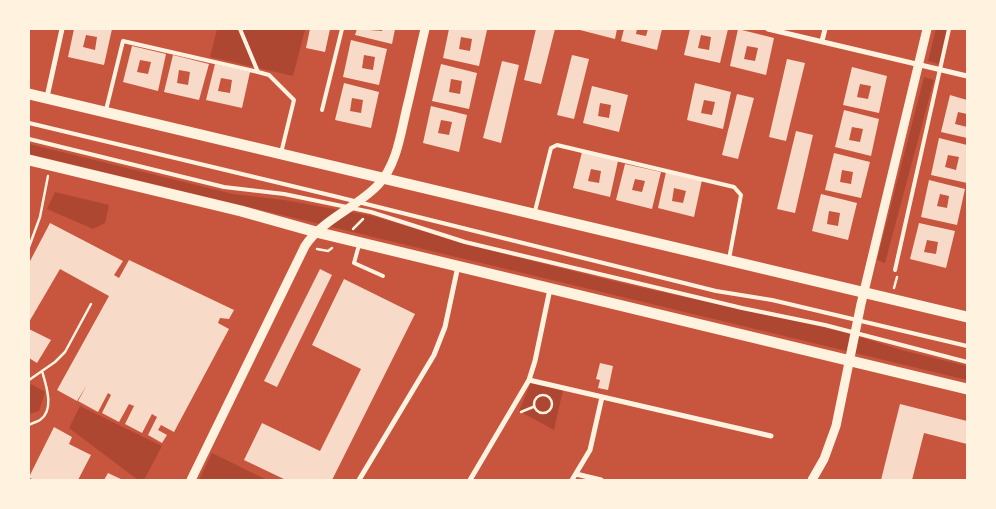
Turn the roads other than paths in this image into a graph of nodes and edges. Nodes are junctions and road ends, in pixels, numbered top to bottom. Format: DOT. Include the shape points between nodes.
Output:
graph roads {
  1 [pos="62,29"];
  2 [pos="240,29"];
  3 [pos="342,29"];
  4 [pos="425,29"];
  5 [pos="768,29"];
  6 [pos="825,29"];
  7 [pos="927,29"];
  8 [pos="949,29"];
  9 [pos="822,41"];
  10 [pos="919,64"];
  11 [pos="939,70"];
  12 [pos="258,72"];
  13 [pos="967,76"];
  14 [pos="29,94"];
  15 [pos="47,98"];
  16 [pos="322,110"];
  17 [pos="106,112"];
  18 [pos="29,123"];
  19 [pos="29,139"];
  20 [pos="281,153"];
  21 [pos="29,160"];
  22 [pos="384,177"];
  23 [pos="358,202"];
  24 [pos="350,208"];
  25 [pos="534,213"];
  26 [pos="316,232"];
  27 [pos="360,242"];
  28 [pos="729,260"];
  29 [pos="458,266"];
  30 [pos="895,270"];
  31 [pos="383,276"];
  32 [pos="551,288"];
  33 [pos="863,293"];
  34 [pos="967,317"];
  35 [pos="857,320"];
  36 [pos="854,333"];
  37 [pos="967,346"];
  38 [pos="848,361"];
  39 [pos="967,362"];
  40 [pos="529,380"];
  41 [pos="967,389"];
  42 [pos="602,397"];
  43 [pos="771,436"];
  44 [pos="576,474"];
  45 [pos="191,480"];
  46 [pos="359,480"];
  47 [pos="470,480"];
  48 [pos="572,480"];
  49 [pos="601,480"];
  50 [pos="812,480"];
  1 -- 15 [label="street"];
  2 -- 12 [label="lane"];
  3 -- 16 [label="lane"];
  4 -- 22 [label="street" via="395,156"];
  5 -- 9 [label="street"];
  6 -- 9 [label="street"];
  7 -- 10 [label="street"];
  8 -- 11 [label="lane"];
  9 -- 10 [label="street"];
  10 -- 11 [label="street"];
  10 -- 33 [label="street"];
  11 -- 13 [label="street"];
  11 -- 30 [label="lane"];
  12 -- 17 [label="lane" via="123,41"];
  12 -- 20 [label="lane" via="269,75 294,100"];
  14 -- 15 [label="main road"];
  15 -- 17 [label="main road"];
  17 -- 20 [label="main road"];
  18 -- 23 [label="lane"];
  19 -- 24 [label="lane" via="224,187 284,194"];
  20 -- 22 [label="main road"];
  21 -- 26 [label="main road"];
  22 -- 23 [label="street"];
  22 -- 25 [label="main road"];
  23 -- 24 [label="street"];
  23 -- 35 [label="lane" via="716,291"];
  24 -- 26 [label="street"];
  24 -- 36 [label="lane" via="465,242"];
  25 -- 28 [label="main road"];
  25 -- 28 [label="lane" via="551,148 557,145 734,187 741,195"];
  26 -- 27 [label="main road"];
  26 -- 45 [label="street" via="303,248"];
  27 -- 29 [label="main road"];
  27 -- 31 [label="lane" via="354,263"];
  28 -- 33 [label="main road"];
  29 -- 32 [label="main road"];
  29 -- 46 [label="street" via="445,327 434,355"];
  32 -- 38 [label="main road"];
  32 -- 40 [label="street"];
  33 -- 34 [label="main road"];
  33 -- 35 [label="street"];
  35 -- 36 [label="street"];
  35 -- 37 [label="lane"];
  36 -- 38 [label="street"];
  36 -- 39 [label="lane"];
  38 -- 41 [label="main road"];
  38 -- 50 [label="street" via="831,443"];
  40 -- 42 [label="street"];
  40 -- 47 [label="street"];
  42 -- 43 [label="street"];
  42 -- 44 [label="street" via="592,443"];
  44 -- 48 [label="street"];
  44 -- 49 [label="street"];
}
